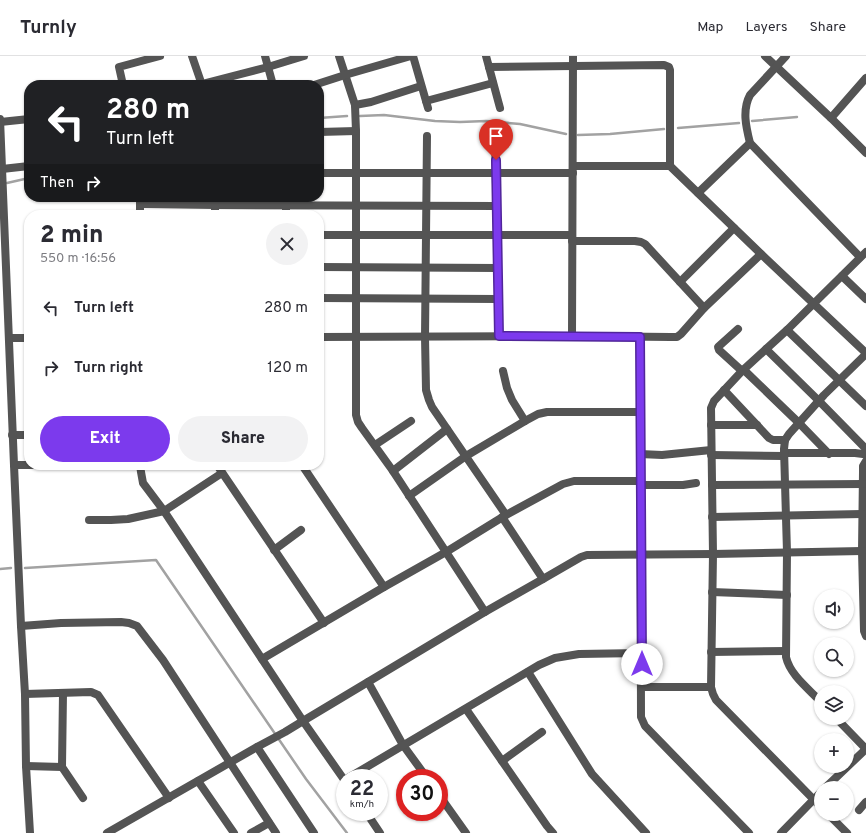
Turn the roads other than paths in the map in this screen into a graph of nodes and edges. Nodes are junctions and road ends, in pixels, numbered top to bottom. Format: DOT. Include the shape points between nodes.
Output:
graph roads {
  1 [pos="160,56"];
  2 [pos="192,56"];
  3 [pos="265,56"];
  4 [pos="304,56"];
  5 [pos="339,56"];
  6 [pos="412,56"];
  7 [pos="486,56"];
  8 [pos="573,56"];
  9 [pos="765,56"];
  10 [pos="786,56"];
  11 [pos="776,66"];
  12 [pos="268,67"];
  13 [pos="489,67"];
  14 [pos="573,67"];
  15 [pos="345,75"];
  16 [pos="866,78"];
  17 [pos="122,80"];
  18 [pos="199,80"];
  19 [pos="219,80"];
  20 [pos="272,80"];
  21 [pos="324,82"];
  22 [pos="493,83"];
  23 [pos="422,86"];
  24 [pos="355,105"];
  25 [pos="500,108"];
  26 [pos="831,118"];
  27 [pos="24,119"];
  28 [pos="0,120"];
  29 [pos="356,131"];
  30 [pos="324,132"];
  31 [pos="495,135"];
  32 [pos="427,136"];
  33 [pos="750,143"];
  34 [pos="866,153"];
  35 [pos="24,166"];
  36 [pos="670,166"];
  37 [pos="2,168"];
  38 [pos="573,169"];
  39 [pos="324,173"];
  40 [pos="355,173"];
  41 [pos="427,173"];
  42 [pos="496,173"];
  43 [pos="698,193"];
  44 [pos="300,202"];
  45 [pos="355,206"];
  46 [pos="427,206"];
  47 [pos="497,206"];
  48 [pos="734,228"];
  49 [pos="324,235"];
  50 [pos="355,235"];
  51 [pos="426,235"];
  52 [pos="497,236"];
  53 [pos="572,238"];
  54 [pos="761,254"];
  55 [pos="864,255"];
  56 [pos="324,267"];
  57 [pos="356,268"];
  58 [pos="426,268"];
  59 [pos="498,268"];
  60 [pos="842,276"];
  61 [pos="680,282"];
  62 [pos="324,298"];
  63 [pos="356,298"];
  64 [pos="426,299"];
  65 [pos="498,299"];
  66 [pos="866,299"];
  67 [pos="814,304"];
  68 [pos="704,308"];
  69 [pos="738,329"];
  70 [pos="787,330"];
  71 [pos="425,336"];
  72 [pos="499,336"];
  73 [pos="572,336"];
  74 [pos="324,337"];
  75 [pos="356,337"];
  76 [pos="640,337"];
  77 [pos="9,338"];
  78 [pos="24,338"];
  79 [pos="766,350"];
  80 [pos="866,354"];
  81 [pos="743,371"];
  82 [pos="503,372"];
  83 [pos="840,380"];
  84 [pos="724,390"];
  85 [pos="819,401"];
  86 [pos="866,406"];
  87 [pos="640,412"];
  88 [pos="411,421"];
  89 [pos="525,421"];
  90 [pos="799,423"];
  91 [pos="711,425"];
  92 [pos="757,425"];
  93 [pos="447,428"];
  94 [pos="12,435"];
  95 [pos="24,435"];
  96 [pos="785,440"];
  97 [pos="374,445"];
  98 [pos="866,449"];
  99 [pos="711,453"];
  100 [pos="640,454"];
  101 [pos="784,454"];
  102 [pos="829,454"];
  103 [pos="866,455"];
  104 [pos="466,456"];
  105 [pos="866,461"];
  106 [pos="14,465"];
  107 [pos="24,465"];
  108 [pos="141,470"];
  109 [pos="220,470"];
  110 [pos="305,470"];
  111 [pos="393,470"];
  112 [pos="222,473"];
  113 [pos="641,483"];
  114 [pos="696,483"];
  115 [pos="863,484"];
  116 [pos="712,485"];
  117 [pos="785,485"];
  118 [pos="409,496"];
  119 [pos="164,511"];
  120 [pos="862,514"];
  121 [pos="786,515"];
  122 [pos="504,516"];
  123 [pos="712,517"];
  124 [pos="89,520"];
  125 [pos="301,530"];
  126 [pos="864,535"];
  127 [pos="274,550"];
  128 [pos="862,551"];
  129 [pos="446,552"];
  130 [pos="787,552"];
  131 [pos="642,554"];
  132 [pos="713,554"];
  133 [pos="864,566"];
  134 [pos="543,579"];
  135 [pos="384,587"];
  136 [pos="712,592"];
  137 [pos="787,595"];
  138 [pos="485,612"];
  139 [pos="324,623"];
  140 [pos="21,626"];
  141 [pos="866,636"];
  142 [pos="786,651"];
  143 [pos="711,652"];
  144 [pos="642,653"];
  145 [pos="262,659"];
  146 [pos="528,672"];
  147 [pos="368,682"];
  148 [pos="642,686"];
  149 [pos="711,687"];
  150 [pos="63,693"];
  151 [pos="25,694"];
  152 [pos="814,695"];
  153 [pos="466,709"];
  154 [pos="302,721"];
  155 [pos="843,725"];
  156 [pos="542,732"];
  157 [pos="403,746"];
  158 [pos="257,747"];
  159 [pos="866,749"];
  160 [pos="502,761"];
  161 [pos="230,763"];
  162 [pos="26,766"];
  163 [pos="62,767"];
  164 [pos="338,769"];
  165 [pos="364,769"];
  166 [pos="420,769"];
  167 [pos="198,781"];
  168 [pos="832,781"];
  169 [pos="83,798"];
  170 [pos="169,798"];
  171 [pos="814,799"];
  172 [pos="866,802"];
  173 [pos="448,808"];
  174 [pos="859,810"];
  175 [pos="372,821"];
  176 [pos="835,821"];
  177 [pos="270,823"];
  178 [pos="119,830"];
  179 [pos="30,833"];
  180 [pos="107,833"];
  181 [pos="234,833"];
  182 [pos="251,833"];
  183 [pos="276,833"];
  184 [pos="314,833"];
  185 [pos="380,833"];
  186 [pos="466,833"];
  187 [pos="553,833"];
  188 [pos="646,833"];
  189 [pos="749,833"];
  190 [pos="781,833"];
  191 [pos="847,833"];
  1 -- 17 [label="street" via="119,67"];
  2 -- 18 [label="street"];
  3 -- 12 [label="street"];
  4 -- 12 [label="street"];
  5 -- 15 [label="street"];
  6 -- 15 [label="street"];
  6 -- 23 [label="street"];
  7 -- 13 [label="street"];
  8 -- 14 [label="street"];
  9 -- 11 [label="street"];
  10 -- 11 [label="street"];
  11 -- 26 [label="street"];
  11 -- 33 [label="street" via="747,101 745,119"];
  12 -- 19 [label="street"];
  12 -- 20 [label="street"];
  13 -- 14 [label="street"];
  13 -- 22 [label="street"];
  14 -- 36 [label="street" via="669,67"];
  14 -- 38 [label="street"];
  15 -- 21 [label="street"];
  15 -- 24 [label="street"];
  16 -- 26 [label="street"];
  22 -- 23 [label="street" via="427,104"];
  22 -- 25 [label="street"];
  23 -- 24 [label="street"];
  24 -- 29 [label="street"];
  26 -- 34 [label="street"];
  27 -- 28 [label="street"];
  28 -- 37 [label="street"];
  29 -- 30 [label="street"];
  29 -- 40 [label="street"];
  31 -- 42 [label="street"];
  32 -- 41 [label="street"];
  33 -- 43 [label="street"];
  33 -- 55 [label="street"];
  35 -- 37 [label="street"];
  36 -- 38 [label="street"];
  36 -- 43 [label="street"];
  37 -- 77 [label="street"];
  38 -- 42 [label="street"];
  38 -- 53 [label="street"];
  39 -- 40 [label="street"];
  40 -- 41 [label="street"];
  40 -- 45 [label="street"];
  41 -- 42 [label="street"];
  41 -- 46 [label="street"];
  42 -- 47 [label="street"];
  43 -- 48 [label="street"];
  44 -- 45 [label="street"];
  45 -- 46 [label="street"];
  45 -- 50 [label="street"];
  46 -- 47 [label="street"];
  46 -- 51 [label="street"];
  47 -- 52 [label="street"];
  48 -- 54 [label="street"];
  48 -- 61 [label="street"];
  49 -- 50 [label="street"];
  50 -- 51 [label="street"];
  50 -- 57 [label="street"];
  51 -- 52 [label="street"];
  51 -- 58 [label="street"];
  52 -- 53 [label="street"];
  52 -- 59 [label="street"];
  53 -- 61 [label="street" via="641,242"];
  53 -- 73 [label="street"];
  54 -- 67 [label="street"];
  54 -- 68 [label="street"];
  55 -- 60 [label="street"];
  56 -- 57 [label="street"];
  57 -- 58 [label="street"];
  57 -- 63 [label="street"];
  58 -- 59 [label="street"];
  58 -- 64 [label="street"];
  59 -- 65 [label="street"];
  60 -- 66 [label="street"];
  60 -- 67 [label="street"];
  61 -- 68 [label="street"];
  62 -- 63 [label="street"];
  63 -- 64 [label="street"];
  63 -- 75 [label="street"];
  64 -- 65 [label="street"];
  64 -- 71 [label="street"];
  65 -- 72 [label="street"];
  67 -- 70 [label="street"];
  67 -- 80 [label="street"];
  68 -- 76 [label="street" via="677,336"];
  69 -- 81 [label="street" via="718,348"];
  70 -- 79 [label="street"];
  70 -- 83 [label="street"];
  71 -- 72 [label="street"];
  71 -- 75 [label="street"];
  71 -- 93 [label="street" via="426,390 432,407"];
  72 -- 73 [label="street"];
  73 -- 76 [label="street"];
  74 -- 75 [label="street"];
  75 -- 97 [label="street" via="356,415"];
  76 -- 87 [label="street"];
  77 -- 78 [label="street"];
  77 -- 94 [label="street"];
  79 -- 81 [label="street"];
  79 -- 85 [label="street"];
  80 -- 83 [label="street"];
  81 -- 84 [label="street"];
  81 -- 90 [label="street"];
  82 -- 89 [label="street" via="512,400"];
  83 -- 85 [label="street"];
  83 -- 86 [label="street"];
  84 -- 91 [label="street" via="714,401"];
  84 -- 92 [label="street"];
  85 -- 90 [label="street"];
  85 -- 98 [label="street"];
  87 -- 89 [label="street" via="547,412"];
  87 -- 100 [label="street"];
  88 -- 97 [label="street"];
  89 -- 104 [label="street"];
  90 -- 96 [label="street"];
  90 -- 102 [label="street"];
  91 -- 92 [label="street"];
  91 -- 99 [label="street"];
  92 -- 96 [label="street" via="769,438"];
  93 -- 104 [label="street"];
  93 -- 111 [label="street"];
  94 -- 95 [label="street"];
  94 -- 106 [label="street"];
  96 -- 101 [label="street"];
  97 -- 111 [label="street"];
  99 -- 100 [label="street"];
  99 -- 101 [label="street"];
  99 -- 116 [label="street"];
  100 -- 113 [label="street"];
  101 -- 102 [label="street"];
  101 -- 117 [label="street"];
  102 -- 103 [label="street"];
  104 -- 118 [label="street"];
  104 -- 122 [label="street"];
  105 -- 115 [label="street" via="863,466"];
  106 -- 107 [label="street"];
  106 -- 140 [label="street"];
  108 -- 119 [label="street" via="143,482"];
  109 -- 112 [label="street"];
  110 -- 135 [label="street"];
  111 -- 118 [label="street"];
  112 -- 119 [label="street"];
  112 -- 127 [label="street"];
  113 -- 114 [label="street"];
  113 -- 122 [label="street" via="569,482"];
  113 -- 131 [label="street"];
  115 -- 117 [label="street"];
  115 -- 120 [label="street"];
  116 -- 117 [label="street"];
  116 -- 123 [label="street"];
  117 -- 121 [label="street"];
  118 -- 129 [label="street"];
  119 -- 124 [label="street" via="128,519"];
  119 -- 145 [label="street"];
  120 -- 121 [label="street"];
  120 -- 126 [label="street"];
  121 -- 123 [label="street"];
  121 -- 130 [label="street"];
  122 -- 129 [label="street"];
  122 -- 134 [label="street"];
  123 -- 132 [label="street"];
  125 -- 127 [label="street"];
  126 -- 128 [label="street"];
  127 -- 139 [label="street"];
  128 -- 130 [label="street"];
  128 -- 133 [label="street"];
  129 -- 135 [label="street"];
  129 -- 138 [label="street"];
  130 -- 132 [label="street"];
  130 -- 137 [label="street"];
  131 -- 132 [label="street"];
  131 -- 134 [label="street" via="587,555"];
  131 -- 144 [label="street"];
  132 -- 136 [label="street"];
  133 -- 141 [label="street"];
  134 -- 138 [label="street"];
  135 -- 139 [label="street"];
  136 -- 137 [label="street"];
  136 -- 143 [label="street"];
  137 -- 142 [label="street"];
  138 -- 147 [label="street"];
  139 -- 145 [label="street"];
  140 -- 151 [label="street"];
  140 -- 161 [label="street" via="121,622 137,626 163,660"];
  142 -- 143 [label="street"];
  142 -- 152 [label="street" via="792,672"];
  143 -- 149 [label="street"];
  144 -- 146 [label="street" via="566,656 555,658"];
  144 -- 148 [label="street"];
  145 -- 154 [label="street"];
  146 -- 153 [label="street"];
  146 -- 188 [label="street" via="592,774"];
  147 -- 154 [label="street"];
  147 -- 157 [label="street"];
  148 -- 149 [label="street"];
  148 -- 189 [label="street" via="642,717 645,726"];
  149 -- 171 [label="street" via="716,700"];
  150 -- 151 [label="street"];
  150 -- 163 [label="street"];
  150 -- 170 [label="street" via="91,692 98,695"];
  151 -- 162 [label="street"];
  153 -- 157 [label="street"];
  153 -- 160 [label="street"];
  154 -- 158 [label="street"];
  154 -- 164 [label="street"];
  155 -- 159 [label="street"];
  156 -- 160 [label="street"];
  157 -- 165 [label="street"];
  157 -- 166 [label="street"];
  158 -- 161 [label="street"];
  158 -- 184 [label="street"];
  159 -- 168 [label="street"];
  160 -- 187 [label="street"];
  161 -- 167 [label="street"];
  161 -- 177 [label="street"];
  162 -- 163 [label="street"];
  162 -- 179 [label="street"];
  163 -- 169 [label="street"];
  167 -- 170 [label="street"];
  167 -- 181 [label="street"];
  170 -- 178 [label="street"];
  171 -- 190 [label="street"];
  172 -- 174 [label="street"];
  173 -- 186 [label="street"];
  175 -- 185 [label="street"];
  176 -- 191 [label="street"];
  177 -- 182 [label="street"];
  177 -- 183 [label="street"];
  178 -- 180 [label="street"];
}
